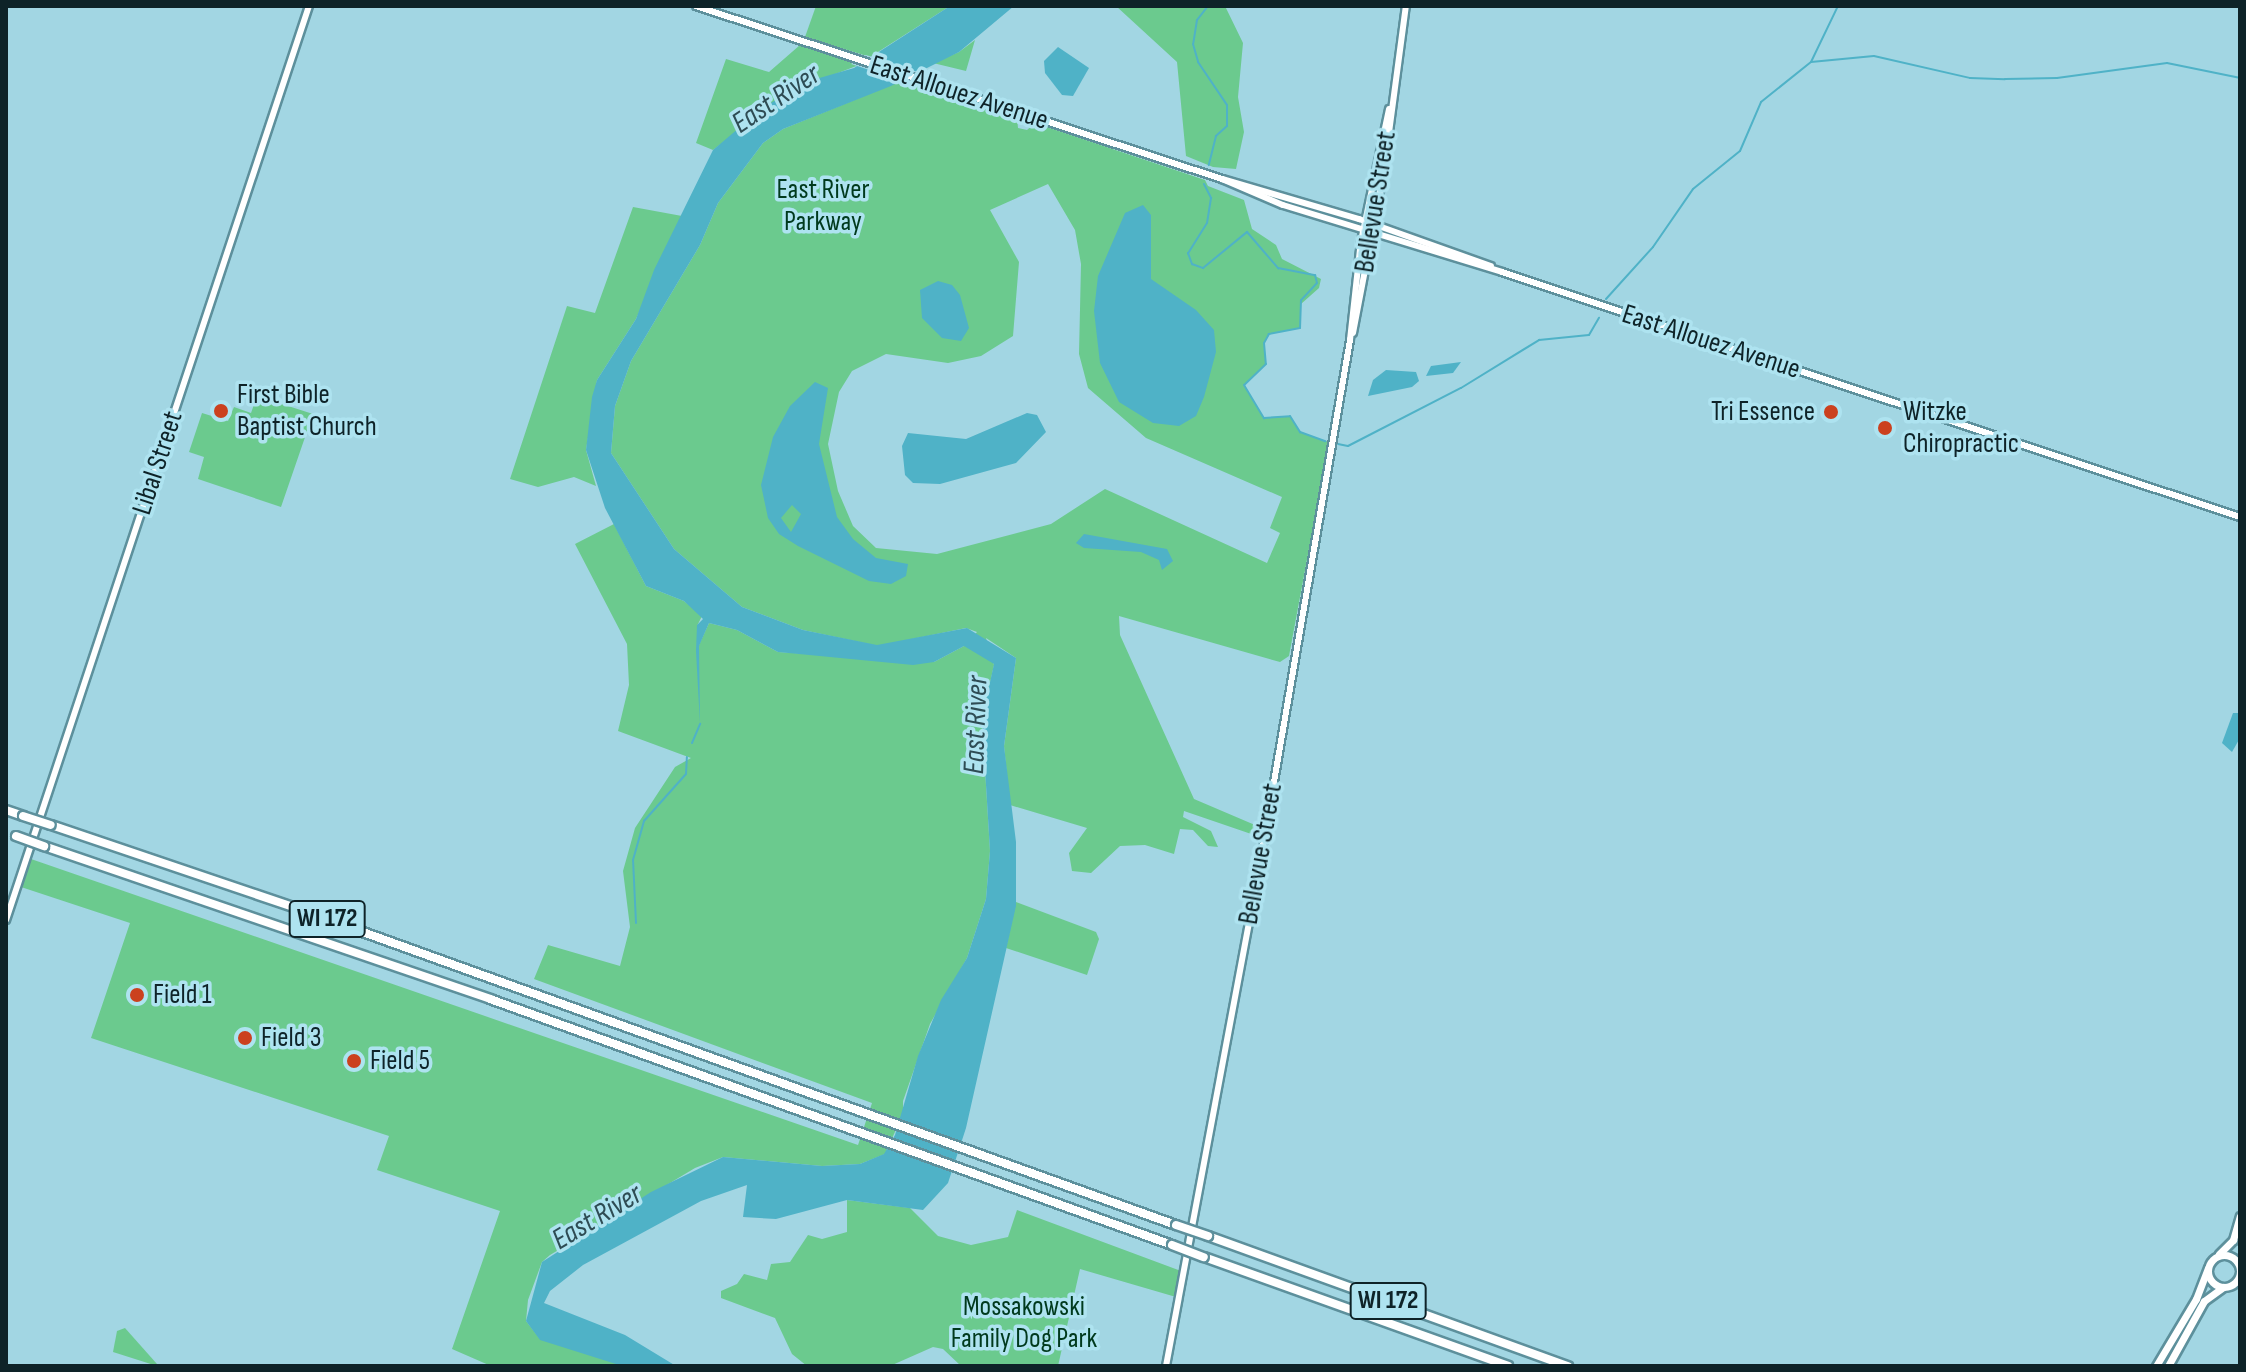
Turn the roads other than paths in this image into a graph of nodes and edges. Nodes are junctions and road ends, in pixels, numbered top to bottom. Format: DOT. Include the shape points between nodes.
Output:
graph roads {
  1 [pos="309,6"];
  2 [pos="696,6"];
  3 [pos="1406,6"];
  4 [pos="1389,109"];
  5 [pos="1222,179"];
  6 [pos="1366,221"];
  7 [pos="1375,224"];
  8 [pos="1363,231"];
  9 [pos="1372,235"];
  10 [pos="1502,272"];
  11 [pos="1350,340"];
  12 [pos="2240,517"];
  13 [pos="6,810"];
  14 [pos="6,833"];
  15 [pos="6,920"];
  16 [pos="2240,1216"];
  17 [pos="2214,1258"];
  18 [pos="2240,1267"];
  19 [pos="2208,1268"];
  20 [pos="2223,1287"];
  21 [pos="1166,1366"];
  22 [pos="1508,1366"];
  23 [pos="1568,1366"];
  24 [pos="2156,1366"];
  25 [pos="2168,1366"];
  1 -- 15 [label="street, Libal Street"];
  2 -- 5 [label="street, East Allouez Avenue"];
  3 -- 4 [label="street, Bellevue Street"];
  4 -- 6 [label="street, Bellevue Street"];
  4 -- 7 [label="street, Bellevue Street"];
  5 -- 6 [label="street, East Allouez Avenue"];
  5 -- 8 [label="street, East Allouez Avenue"];
  6 -- 7 [label="street, East Allouez Avenue"];
  6 -- 8 [label="street, Bellevue Street"];
  7 -- 9 [label="street, Bellevue Street"];
  7 -- 10 [label="street, East Allouez Avenue"];
  8 -- 9 [label="street, East Allouez Avenue"];
  8 -- 11 [label="street, Bellevue Street"];
  9 -- 10 [label="street, East Allouez Avenue"];
  9 -- 11 [label="street, Bellevue Street"];
  10 -- 12 [label="street, East Allouez Avenue"];
  11 -- 21 [label="street, Bellevue Street"];
  13 -- 23 [label="highway, WI 172, bridge" via="505,983"];
  14 -- 22 [label="highway, WI 172, bridge" via="522,1010"];
  16 -- 17 [label="main road" via="2233,1240"];
  17 -- 18 [label="main road" via="2232,1257"];
  17 -- 19 [label="main road"];
  18 -- 20 [label="main road" via="2235,1283"];
  19 -- 20 [label="main road" via="2210,1279"];
  19 -- 24 [label="main road"];
  20 -- 25 [label="main road" via="2204,1301"];
}
